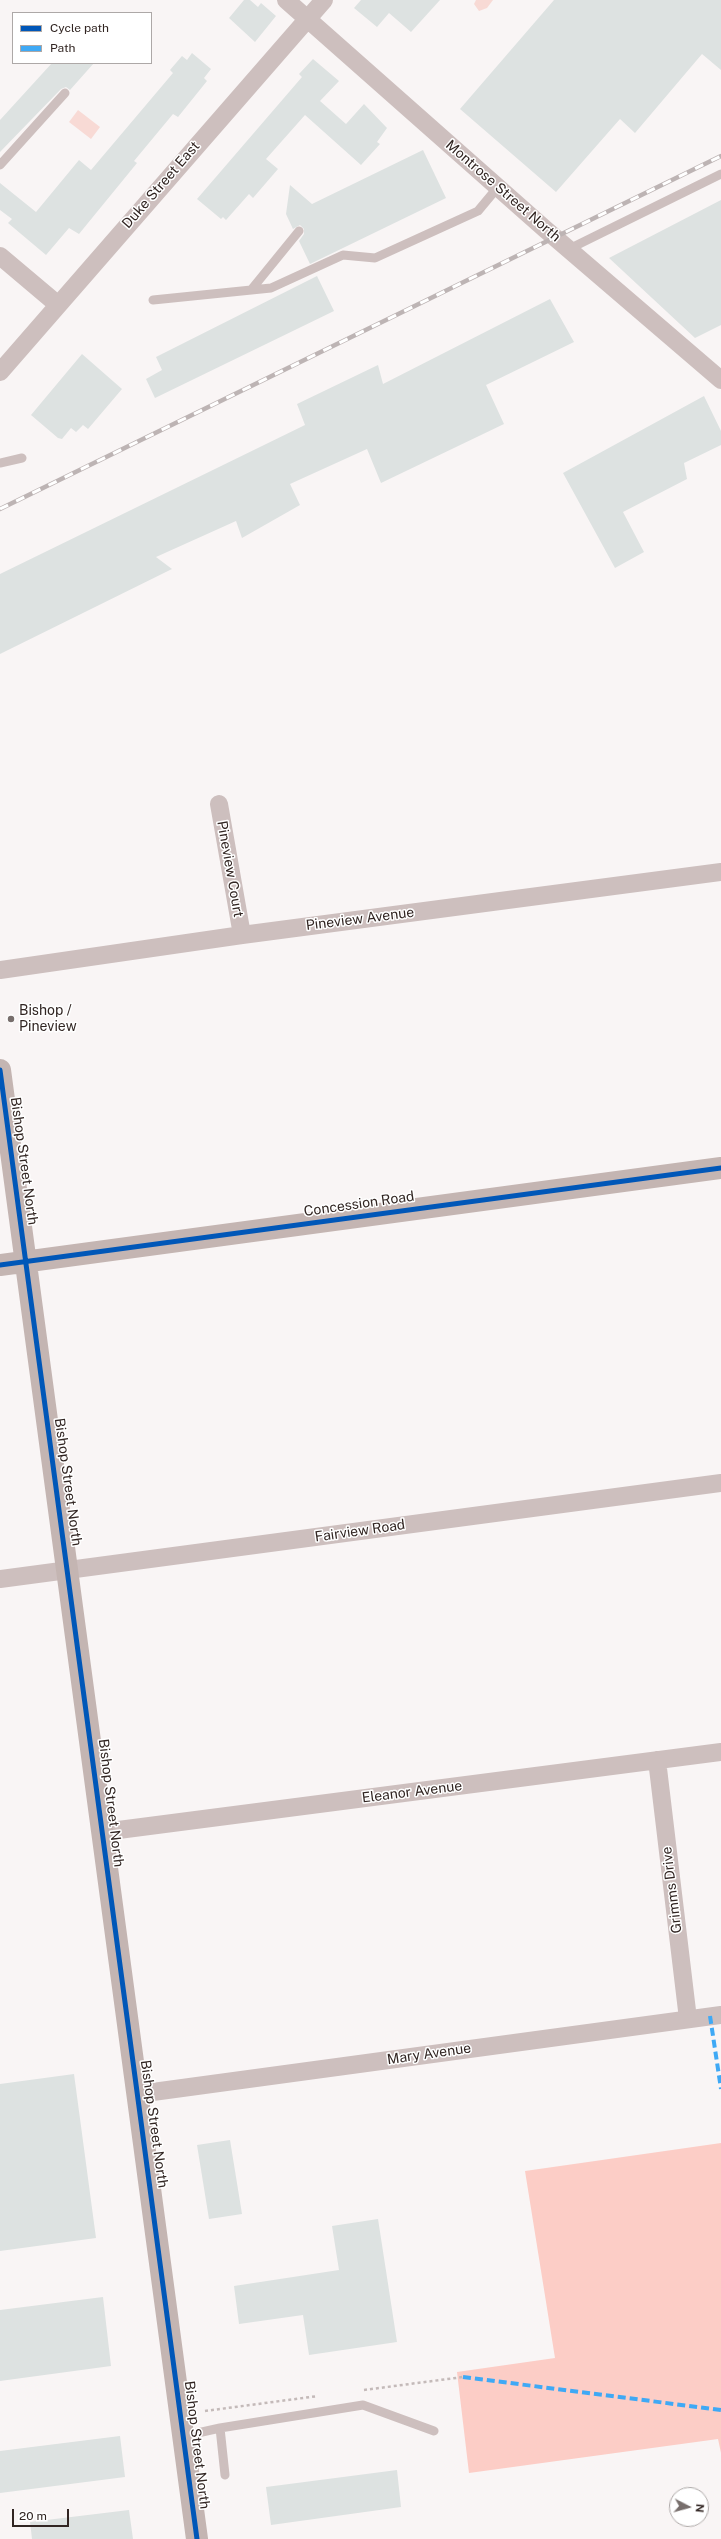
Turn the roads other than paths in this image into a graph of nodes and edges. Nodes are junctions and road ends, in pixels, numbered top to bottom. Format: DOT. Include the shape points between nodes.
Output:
graph roads {
  1 [pos="286,0"];
  2 [pos="324,0"];
  3 [pos="308,19"];
  4 [pos="65,93"];
  5 [pos="0,165"];
  6 [pos="721,174"];
  7 [pos="498,187"];
  8 [pos="299,231"];
  9 [pos="569,249"];
  10 [pos="0,256"];
  11 [pos="251,290"];
  12 [pos="153,300"];
  13 [pos="58,304"];
  14 [pos="0,372"];
  15 [pos="721,380"];
  16 [pos="22,458"];
  17 [pos="0,463"];
  18 [pos="219,804"];
  19 [pos="721,872"];
  20 [pos="242,935"];
  21 [pos="0,970"];
  22 [pos="0,1070"];
  23 [pos="721,1168"];
  24 [pos="26,1261"];
  25 [pos="0,1265"];
  26 [pos="721,1484"];
  27 [pos="69,1570"];
  28 [pos="0,1580"];
  29 [pos="721,1752"];
  30 [pos="657,1760"];
  31 [pos="103,1832"];
  32 [pos="721,2015"];
  33 [pos="688,2019"];
  34 [pos="138,2094"];
  35 [pos="220,2428"];
  36 [pos="434,2431"];
  37 [pos="184,2436"];
  38 [pos="225,2475"];
  39 [pos="198,2539"];
  1 -- 3 [label="street, Montrose Street North"];
  2 -- 3 [label="street, Duke Street East"];
  3 -- 7 [label="street, Montrose Street North"];
  3 -- 13 [label="street, Duke Street East"];
  4 -- 5 [label="lane"];
  6 -- 9 [label="lane"];
  7 -- 9 [label="street, Montrose Street North"];
  7 -- 11 [label="lane" via="478,211 375,258 343,255 271,288"];
  8 -- 11 [label="lane"];
  9 -- 15 [label="street, Montrose Street North"];
  10 -- 13 [label="street"];
  11 -- 12 [label="lane"];
  13 -- 14 [label="street, Duke Street East"];
  16 -- 17 [label="lane"];
  18 -- 20 [label="street, Pineview Court"];
  19 -- 20 [label="street, Pineview Avenue"];
  20 -- 21 [label="street, Pineview Avenue"];
  22 -- 24 [label="main road, Bishop Street North"];
  23 -- 24 [label="main road, Concession Road"];
  24 -- 25 [label="main road, Concession Road"];
  24 -- 27 [label="main road, Bishop Street North"];
  26 -- 27 [label="street, Fairview Road"];
  27 -- 28 [label="street, Fairview Road"];
  27 -- 31 [label="main road, Bishop Street North"];
  29 -- 30 [label="street, Eleanor Avenue"];
  30 -- 31 [label="street, Eleanor Avenue"];
  30 -- 33 [label="street, Grimms Drive"];
  31 -- 34 [label="main road, Bishop Street North"];
  32 -- 33 [label="street, Mary Avenue"];
  33 -- 34 [label="street, Mary Avenue"];
  34 -- 37 [label="main road, Bishop Street North"];
  35 -- 36 [label="lane" via="363,2405"];
  35 -- 37 [label="lane"];
  35 -- 38 [label="lane"];
  37 -- 39 [label="main road, Bishop Street North"];
}
